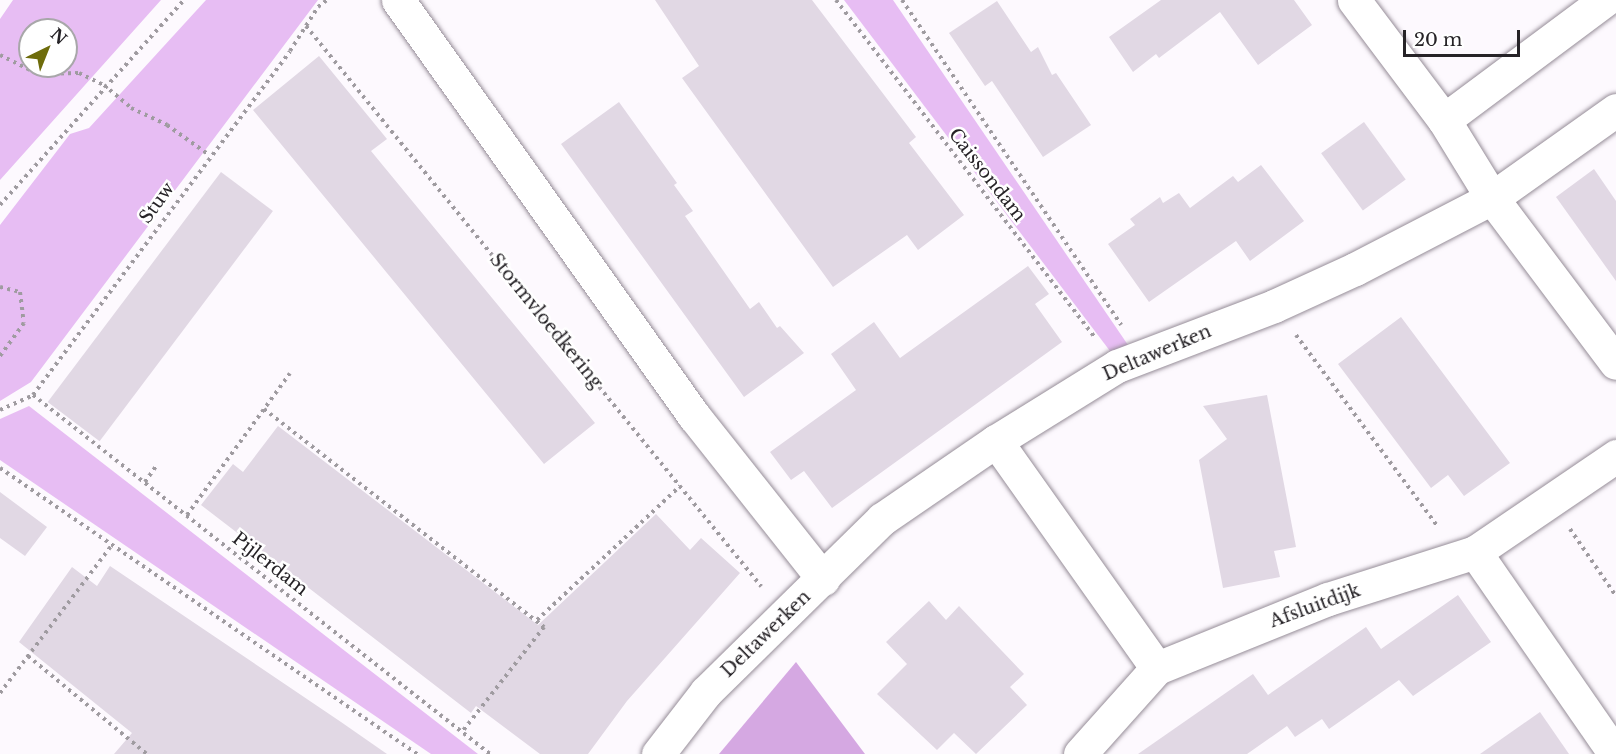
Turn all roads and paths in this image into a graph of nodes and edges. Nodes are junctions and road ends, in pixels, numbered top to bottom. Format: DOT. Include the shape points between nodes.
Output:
graph roads {
  1 [pos="184,0"];
  2 [pos="327,0"];
  3 [pos="398,0"];
  4 [pos="836,0"];
  5 [pos="902,0"];
  6 [pos="1354,0"];
  7 [pos="1605,0"];
  8 [pos="306,26"];
  9 [pos="0,55"];
  10 [pos="104,85"];
  11 [pos="1616,110"];
  12 [pos="1444,120"];
  13 [pos="209,155"];
  14 [pos="1492,198"];
  15 [pos="0,205"];
  16 [pos="0,287"];
  17 [pos="1274,306"];
  18 [pos="0,356"];
  19 [pos="1129,361"];
  20 [pos="1616,363"];
  21 [pos="290,373"];
  22 [pos="33,395"];
  23 [pos="264,409"];
  24 [pos="0,410"];
  25 [pos="996,441"];
  26 [pos="1616,456"];
  27 [pos="156,466"];
  28 [pos="0,468"];
  29 [pos="145,482"];
  30 [pos="680,486"];
  31 [pos="1551,502"];
  32 [pos="187,515"];
  33 [pos="112,545"];
  34 [pos="1468,555"];
  35 [pos="823,579"];
  36 [pos="1616,596"];
  37 [pos="785,615"];
  38 [pos="537,620"];
  39 [pos="28,656"];
  40 [pos="1156,668"];
  41 [pos="0,693"];
  42 [pos="462,732"];
  43 [pos="147,754"];
  44 [pos="417,754"];
  45 [pos="490,754"];
  46 [pos="658,754"];
  47 [pos="1080,754"];
  48 [pos="1615,754"];
  1 -- 10 [label="path"];
  2 -- 8 [label="path, Stuw"];
  3 -- 35 [label="street" via="694,416"];
  4 -- 19 [label="path, Caissondam"];
  5 -- 19 [label="path, Caissondam"];
  6 -- 12 [label="street"];
  7 -- 12 [label="street"];
  8 -- 13 [label="path, Stuw"];
  8 -- 30 [label="path, Stormvloedkering"];
  9 -- 10 [label="path" via="38,74 79,73"];
  10 -- 13 [label="path" via="131,108 167,125"];
  10 -- 15 [label="path"];
  11 -- 14 [label="street, Deltawerken"];
  12 -- 14 [label="street"];
  13 -- 22 [label="path, Stuw"];
  14 -- 17 [label="street, Deltawerken"];
  14 -- 20 [label="street"];
  16 -- 18 [label="path" via="20,292 24,323"];
  17 -- 19 [label="street, Deltawerken"];
  17 -- 34 [label="path"];
  19 -- 25 [label="street, Deltawerken"];
  21 -- 23 [label="path"];
  22 -- 24 [label="path, Stuw"];
  22 -- 29 [label="path, Pijlerdam"];
  23 -- 32 [label="path"];
  23 -- 38 [label="path"];
  25 -- 35 [label="street, Deltawerken" via="882,519"];
  25 -- 40 [label="street"];
  26 -- 31 [label="street, Afsluitdijk"];
  27 -- 29 [label="path"];
  28 -- 33 [label="path"];
  29 -- 32 [label="path, Pijlerdam"];
  30 -- 37 [label="path, Stormvloedkering"];
  30 -- 38 [label="path"];
  31 -- 34 [label="street, Afsluitdijk"];
  31 -- 36 [label="path"];
  32 -- 42 [label="path, Pijlerdam"];
  33 -- 39 [label="path"];
  33 -- 44 [label="path"];
  34 -- 40 [label="street, Afsluitdijk" via="1328,599"];
  34 -- 48 [label="street"];
  35 -- 37 [label="street, Deltawerken"];
  37 -- 46 [label="street, Deltawerken" via="706,692"];
  38 -- 42 [label="path" via="544,627"];
  39 -- 41 [label="path"];
  39 -- 43 [label="path"];
  40 -- 47 [label="street, Afsluitdijk"];
  42 -- 45 [label="path, Pijlerdam"];
}
